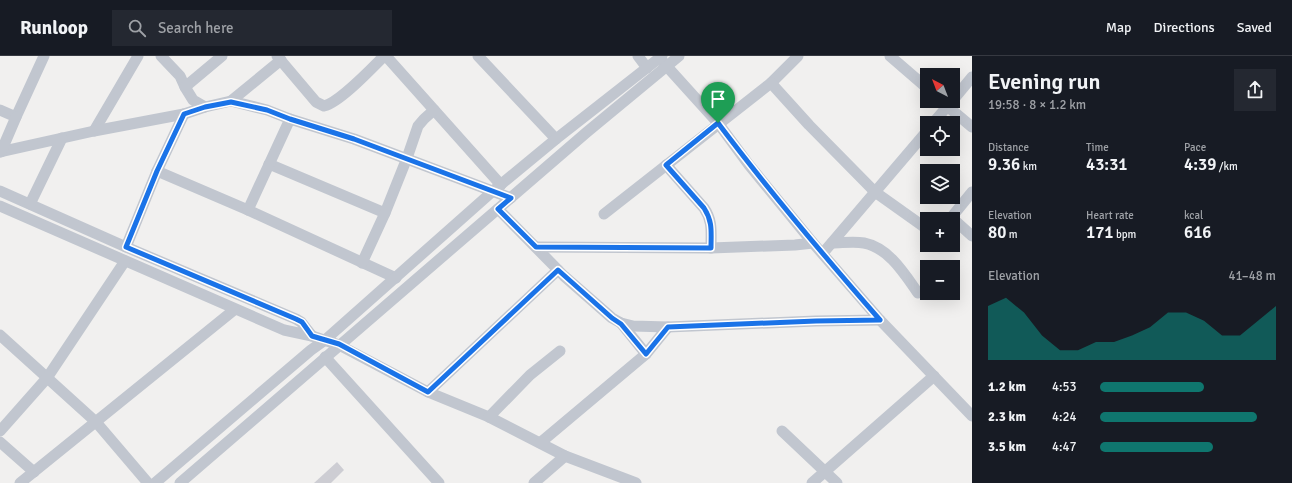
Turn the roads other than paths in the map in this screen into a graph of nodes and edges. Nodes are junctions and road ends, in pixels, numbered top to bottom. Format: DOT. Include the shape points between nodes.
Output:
graph roads {
  1 [pos="138,56"];
  2 [pos="161,56"];
  3 [pos="222,56"];
  4 [pos="385,56"];
  5 [pos="478,56"];
  6 [pos="638,56"];
  7 [pos="679,56"];
  8 [pos="798,56"];
  9 [pos="890,56"];
  10 [pos="40,57"];
  11 [pos="279,58"];
  12 [pos="663,60"];
  13 [pos="647,68"];
  14 [pos="972,77"];
  15 [pos="771,82"];
  16 [pos="920,82"];
  17 [pos="185,87"];
  18 [pos="960,90"];
  19 [pos="231,102"];
  20 [pos="205,107"];
  21 [pos="944,108"];
  22 [pos="955,108"];
  23 [pos="0,110"];
  24 [pos="434,110"];
  25 [pos="184,114"];
  26 [pos="938,116"];
  27 [pos="16,117"];
  28 [pos="290,119"];
  29 [pos="718,123"];
  30 [pos="972,127"];
  31 [pos="94,131"];
  32 [pos="62,138"];
  33 [pos="556,139"];
  34 [pos="920,139"];
  35 [pos="1,152"];
  36 [pos="407,158"];
  37 [pos="269,164"];
  38 [pos="666,165"];
  39 [pos="157,171"];
  40 [pos="497,188"];
  41 [pos="0,191"];
  42 [pos="875,192"];
  43 [pos="972,192"];
  44 [pos="511,198"];
  45 [pos="30,204"];
  46 [pos="0,206"];
  47 [pos="498,209"];
  48 [pos="248,210"];
  49 [pos="955,212"];
  50 [pos="385,213"];
  51 [pos="604,214"];
  52 [pos="920,224"];
  53 [pos="960,226"];
  54 [pos="972,236"];
  55 [pos="813,243"];
  56 [pos="832,243"];
  57 [pos="126,247"];
  58 [pos="536,247"];
  59 [pos="711,248"];
  60 [pos="823,253"];
  61 [pos="125,261"];
  62 [pos="362,263"];
  63 [pos="558,270"];
  64 [pos="396,278"];
  65 [pos="918,293"];
  66 [pos="234,310"];
  67 [pos="880,320"];
  68 [pos="621,324"];
  69 [pos="668,327"];
  70 [pos="0,335"];
  71 [pos="312,336"];
  72 [pos="325,340"];
  73 [pos="339,344"];
  74 [pos="560,351"];
  75 [pos="646,354"];
  76 [pos="325,357"];
  77 [pos="934,376"];
  78 [pos="47,378"];
  79 [pos="428,392"];
  80 [pos="970,410"];
  81 [pos="488,418"];
  82 [pos="96,422"];
  83 [pos="0,431"];
  84 [pos="782,431"];
  85 [pos="0,442"];
  86 [pos="540,442"];
  87 [pos="564,456"];
  88 [pos="826,471"];
  89 [pos="34,472"];
  90 [pos="20,483"];
  91 [pos="148,483"];
  92 [pos="156,483"];
  93 [pos="180,483"];
  94 [pos="439,483"];
  95 [pos="534,483"];
  96 [pos="636,483"];
  97 [pos="812,483"];
  98 [pos="837,483"];
  1 -- 31 [label="street"];
  2 -- 17 [label="street" via="180,76"];
  3 -- 17 [label="street"];
  4 -- 11 [label="street" via="343,95 324,106 316,102"];
  4 -- 24 [label="street"];
  5 -- 33 [label="street"];
  6 -- 13 [label="street"];
  7 -- 12 [label="street"];
  8 -- 15 [label="street"];
  9 -- 16 [label="street"];
  10 -- 27 [label="street"];
  11 -- 19 [label="street"];
  12 -- 13 [label="street"];
  12 -- 29 [label="street"];
  12 -- 44 [label="street"];
  13 -- 33 [label="street"];
  14 -- 18 [label="street"];
  15 -- 29 [label="street"];
  15 -- 42 [label="street"];
  17 -- 20 [label="street" via="194,100"];
  19 -- 20 [label="street"];
  19 -- 28 [label="street" via="267,110"];
  20 -- 25 [label="street"];
  21 -- 26 [label="street"];
  22 -- 30 [label="street"];
  23 -- 27 [label="street"];
  24 -- 36 [label="street" via="418,126"];
  24 -- 40 [label="street"];
  25 -- 31 [label="street"];
  25 -- 39 [label="street"];
  27 -- 35 [label="street"];
  28 -- 36 [label="street"];
  28 -- 37 [label="street"];
  29 -- 38 [label="street"];
  29 -- 55 [label="street"];
  31 -- 32 [label="street"];
  32 -- 35 [label="street"];
  32 -- 45 [label="street"];
  33 -- 40 [label="street"];
  34 -- 42 [label="street"];
  36 -- 40 [label="street"];
  36 -- 50 [label="street"];
  37 -- 48 [label="street"];
  37 -- 50 [label="street"];
  38 -- 51 [label="street"];
  38 -- 59 [label="street" via="709,215"];
  39 -- 48 [label="street"];
  39 -- 57 [label="street"];
  40 -- 44 [label="street"];
  40 -- 64 [label="street"];
  41 -- 45 [label="street"];
  42 -- 52 [label="street"];
  42 -- 56 [label="street"];
  43 -- 49 [label="street"];
  44 -- 47 [label="street"];
  45 -- 57 [label="street"];
  46 -- 61 [label="street"];
  47 -- 58 [label="street"];
  47 -- 73 [label="street"];
  48 -- 62 [label="street"];
  50 -- 62 [label="street"];
  53 -- 54 [label="street"];
  55 -- 59 [label="street"];
  55 -- 60 [label="street"];
  56 -- 60 [label="street"];
  56 -- 65 [label="street" via="856,242 873,246 902,269"];
  57 -- 71 [label="street" via="296,319 302,322"];
  58 -- 59 [label="street"];
  58 -- 63 [label="street"];
  60 -- 67 [label="street"];
  61 -- 66 [label="street"];
  61 -- 78 [label="street"];
  62 -- 64 [label="street"];
  63 -- 68 [label="street"];
  63 -- 79 [label="street"];
  64 -- 72 [label="street"];
  66 -- 71 [label="street" via="284,330"];
  66 -- 82 [label="street"];
  67 -- 69 [label="street"];
  67 -- 77 [label="street"];
  68 -- 69 [label="street"];
  68 -- 75 [label="street"];
  69 -- 75 [label="street"];
  70 -- 78 [label="street"];
  71 -- 72 [label="street"];
  72 -- 73 [label="street"];
  72 -- 92 [label="street"];
  73 -- 76 [label="street"];
  73 -- 79 [label="street"];
  74 -- 81 [label="street" via="530,375"];
  75 -- 86 [label="street"];
  76 -- 93 [label="street"];
  76 -- 94 [label="street"];
  77 -- 80 [label="street"];
  77 -- 88 [label="street"];
  78 -- 82 [label="street"];
  78 -- 83 [label="street"];
  79 -- 81 [label="street"];
  81 -- 86 [label="street"];
  82 -- 89 [label="street"];
  82 -- 91 [label="street"];
  84 -- 88 [label="street"];
  85 -- 89 [label="street"];
  86 -- 87 [label="street"];
  87 -- 95 [label="street"];
  87 -- 96 [label="street"];
  88 -- 97 [label="street"];
  88 -- 98 [label="street"];
  89 -- 90 [label="street"];
}
